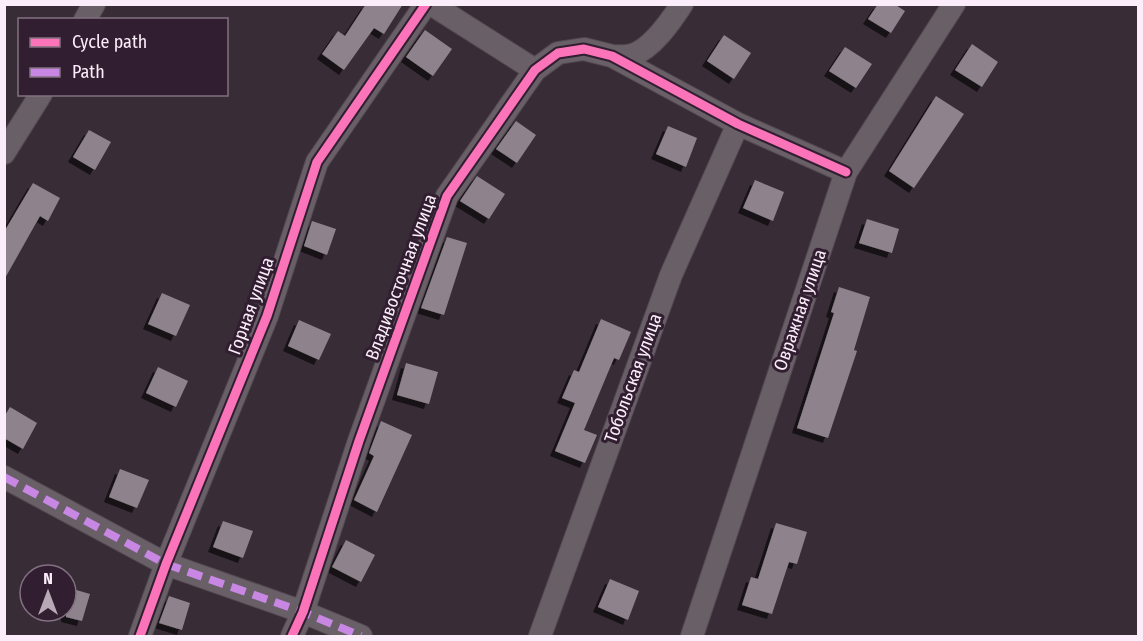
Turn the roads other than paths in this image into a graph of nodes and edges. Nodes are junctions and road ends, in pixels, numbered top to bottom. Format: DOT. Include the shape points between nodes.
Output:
graph roads {
  1 [pos="94,4"];
  2 [pos="429,4"];
  3 [pos="682,4"];
  4 [pos="954,4"];
  5 [pos="87,18"];
  6 [pos="612,56"];
  7 [pos="535,70"];
  8 [pos="40,96"];
  9 [pos="738,124"];
  10 [pos="4,153"];
  11 [pos="846,172"];
  12 [pos="4,477"];
  13 [pos="166,564"];
  14 [pos="303,612"];
  15 [pos="140,636"];
  16 [pos="292,636"];
  17 [pos="361,636"];
  18 [pos="540,636"];
  19 [pos="692,636"];
  1 -- 5 [label="street"];
  2 -- 7 [label="street"];
  2 -- 13 [label="street, Горная улица" via="317,162 267,316"];
  3 -- 6 [label="street" via="671,22 645,47 632,55"];
  4 -- 11 [label="street, Овражная улица"];
  6 -- 7 [label="street, Владивосточная улица" via="584,49 558,53"];
  6 -- 9 [label="street, Владивосточная улица"];
  7 -- 14 [label="street, Владивосточная улица" via="447,196 359,441"];
  8 -- 10 [label="street"];
  9 -- 11 [label="street, Владивосточная улица"];
  9 -- 18 [label="street, Тобольская улица" via="671,275"];
  11 -- 19 [label="street, Овражная улица"];
  12 -- 13 [label="street"];
  13 -- 14 [label="street"];
  13 -- 15 [label="street, Горная улица"];
  14 -- 16 [label="street, Владивосточная улица"];
  14 -- 17 [label="street"];
}
